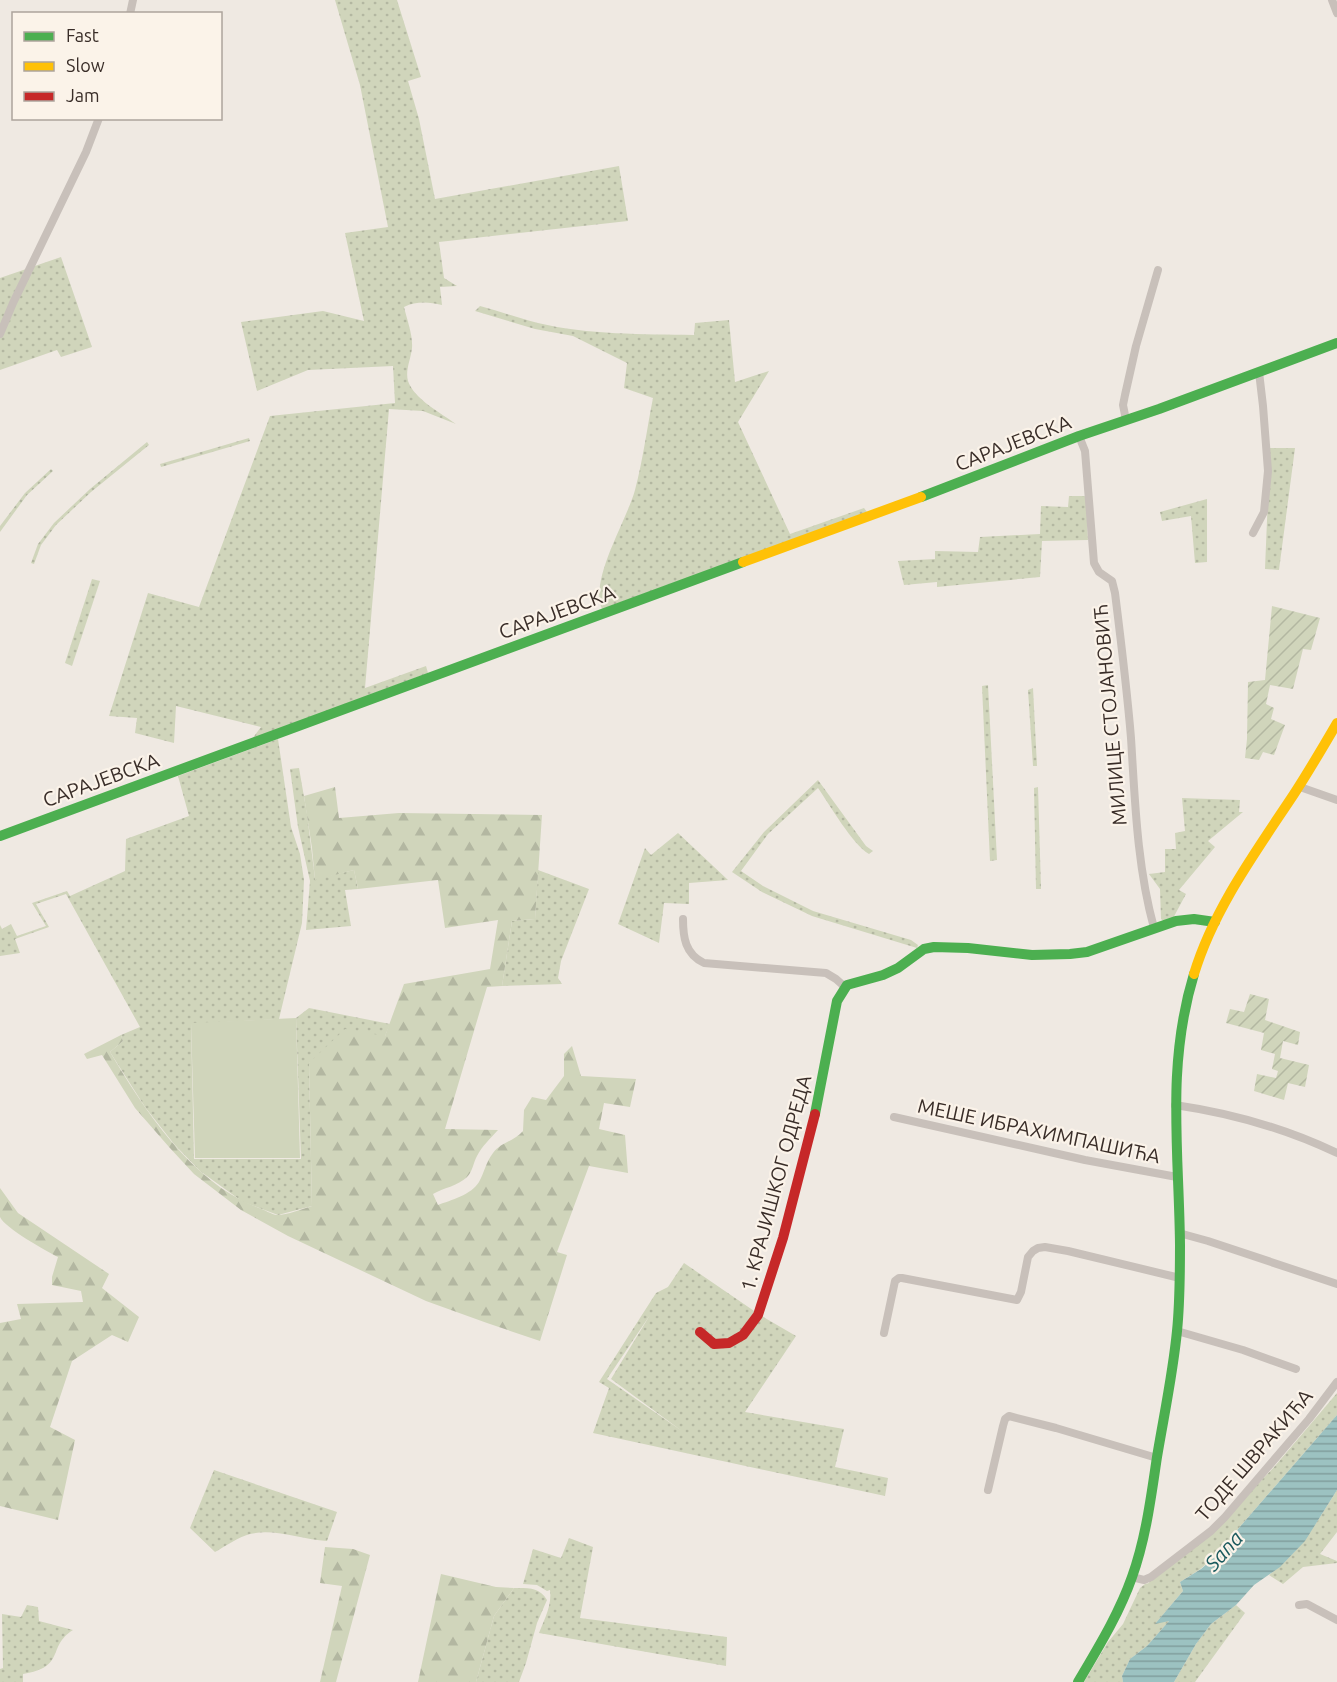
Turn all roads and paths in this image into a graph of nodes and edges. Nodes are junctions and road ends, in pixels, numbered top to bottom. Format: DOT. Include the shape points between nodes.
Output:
graph roads {
  1 [pos="1332,0"];
  2 [pos="1337,13"];
  3 [pos="98,120"];
  4 [pos="1158,270"];
  5 [pos="0,334"];
  6 [pos="1337,343"];
  7 [pos="1259,372"];
  8 [pos="1126,420"];
  9 [pos="1079,436"];
  10 [pos="1253,533"];
  11 [pos="1336,725"];
  12 [pos="1300,787"];
  13 [pos="1337,800"];
  14 [pos="0,836"];
  15 [pos="683,919"];
  16 [pos="1215,922"];
  17 [pos="1154,928"];
  18 [pos="845,987"];
  19 [pos="1176,1105"];
  20 [pos="894,1117"];
  21 [pos="1337,1153"];
  22 [pos="1177,1177"];
  23 [pos="1179,1233"];
  24 [pos="1180,1278"];
  25 [pos="1337,1284"];
  26 [pos="1177,1331"];
  27 [pos="700,1332"];
  28 [pos="884,1333"];
  29 [pos="1296,1369"];
  30 [pos="1337,1382"];
  31 [pos="1157,1458"];
  32 [pos="988,1490"];
  33 [pos="1132,1577"];
  34 [pos="1299,1605"];
  35 [pos="1337,1620"];
  36 [pos="1077,1682"];
  1 -- 2 [label="street"];
  3 -- 5 [label="street"];
  4 -- 8 [label="street" via="1125,395"];
  6 -- 7 [label="main road, САРАЈЕВСКА"];
  7 -- 8 [label="main road, САРАЈЕВСКА"];
  7 -- 10 [label="street" via="1268,471 1264,513"];
  8 -- 9 [label="main road, САРАЈЕВСКА"];
  9 -- 14 [label="main road, САРАЈЕВСКА"];
  9 -- 17 [label="street, МИЛИЦЕ СТОЈАНОВИЋ" via="1085,451 1094,563 1112,581 1115,593 1128,695 1139,840"];
  11 -- 12 [label="main road"];
  12 -- 13 [label="street"];
  12 -- 16 [label="main road" via="1243,871"];
  15 -- 18 [label="street" via="686,946 704,963 826,973"];
  16 -- 17 [label="main road" via="1194,919"];
  16 -- 19 [label="main road" via="1186,1001"];
  17 -- 18 [label="main road" via="1088,952 1070,954 934,947 924,949 884,975"];
  18 -- 27 [label="main road, 1. КРАЈИШКОГ ОДРЕДА" via="837,1001 817,1105 783,1238 758,1315 743,1335 729,1343 714,1344"];
  19 -- 21 [label="street" via="1254,1122"];
  19 -- 22 [label="main road"];
  20 -- 22 [label="street, МЕШЕ ИБРАХИМПАШИЋА"];
  22 -- 23 [label="main road"];
  23 -- 24 [label="main road"];
  23 -- 25 [label="street"];
  24 -- 26 [label="main road"];
  24 -- 28 [label="street" via="1068,1251 1038,1248 1028,1257 1017,1299 897,1279"];
  26 -- 29 [label="street"];
  26 -- 31 [label="main road"];
  30 -- 33 [label="street, ТОДЕ ШВРАКИЋА" via="1226,1517 1151,1577"];
  31 -- 32 [label="street" via="1008,1416"];
  31 -- 33 [label="main road"];
  33 -- 36 [label="main road" via="1115,1616"];
  34 -- 35 [label="street" via="1307,1604"];
}
